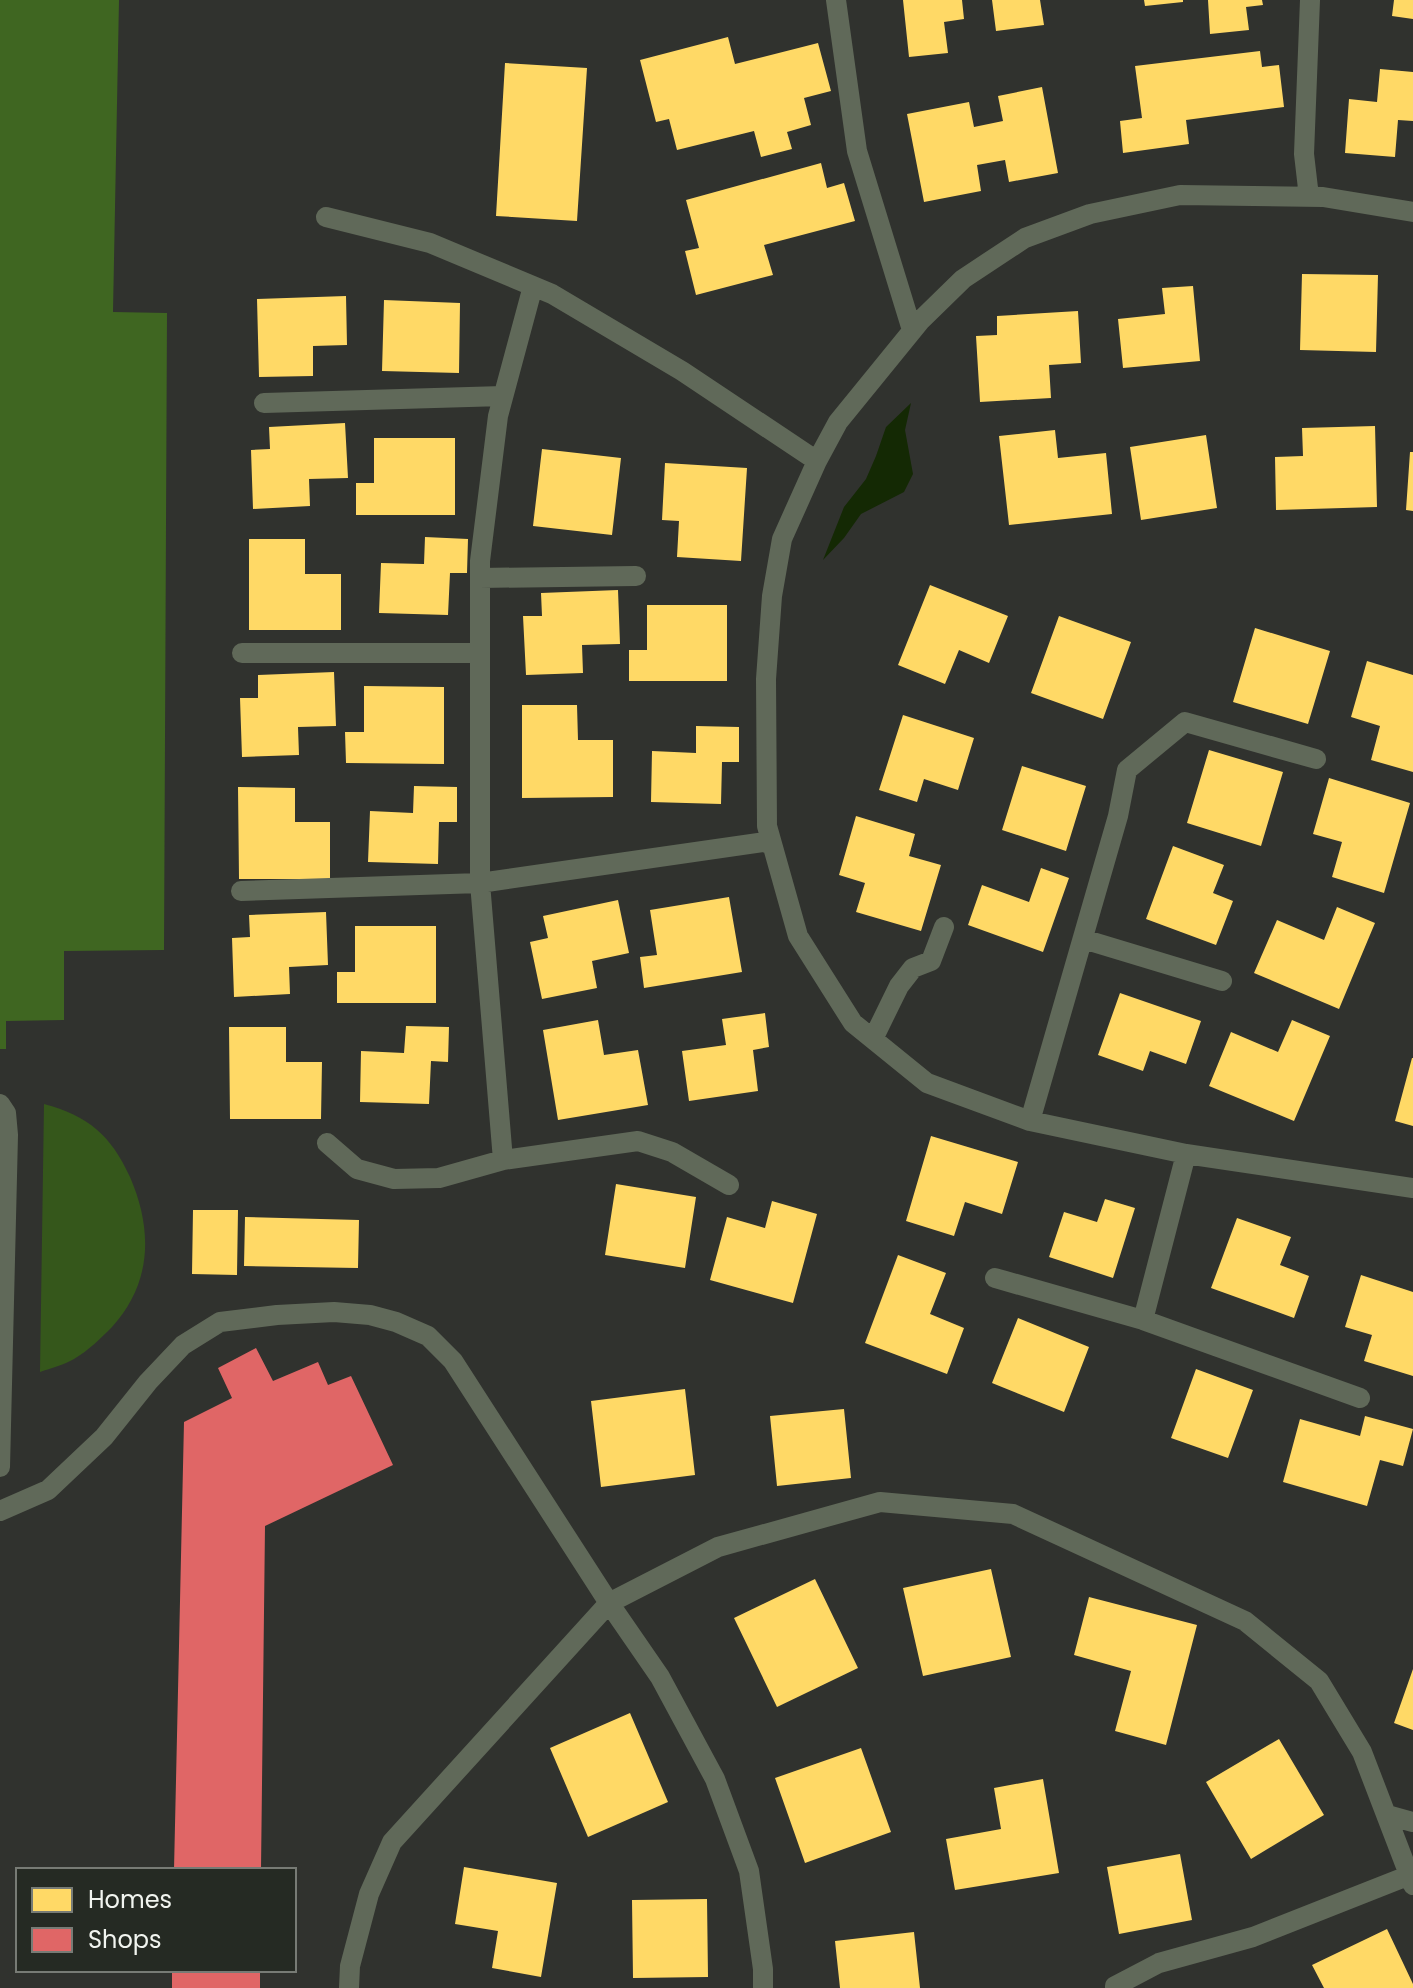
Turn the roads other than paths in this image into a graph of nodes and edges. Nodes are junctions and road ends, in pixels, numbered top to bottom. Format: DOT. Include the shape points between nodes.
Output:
graph roads {
  1 [pos="836,0"];
  2 [pos="1310,0"];
  3 [pos="1309,197"];
  4 [pos="1413,212"];
  5 [pos="326,217"];
  6 [pos="533,286"];
  7 [pos="912,330"];
  8 [pos="503,396"];
  9 [pos="264,403"];
  10 [pos="817,461"];
  11 [pos="636,576"];
  12 [pos="480,578"];
  13 [pos="242,653"];
  14 [pos="480,653"];
  15 [pos="1316,759"];
  16 [pos="771,841"];
  17 [pos="480,883"];
  18 [pos="241,891"];
  19 [pos="944,927"];
  20 [pos="1083,939"];
  21 [pos="1222,981"];
  22 [pos="873,1039"];
  23 [pos="0,1104"];
  24 [pos="1030,1121"];
  25 [pos="327,1143"];
  26 [pos="1186,1154"];
  27 [pos="503,1160"];
  28 [pos="729,1185"];
  29 [pos="1413,1188"];
  30 [pos="995,1278"];
  31 [pos="1143,1320"];
  32 [pos="1360,1398"];
  33 [pos="0,1467"];
  34 [pos="0,1511"];
  35 [pos="609,1603"];
  36 [pos="1387,1815"];
  37 [pos="1413,1822"];
  38 [pos="1412,1880"];
  39 [pos="349,1988"];
  40 [pos="763,1988"];
  41 [pos="1115,1988"];
  1 -- 7 [label="lane" via="857,151"];
  2 -- 3 [label="lane" via="1304,154"];
  3 -- 4 [label="lane"];
  3 -- 7 [label="lane" via="1180,195 1090,214 1025,238 963,279"];
  5 -- 6 [label="lane" via="430,243"];
  6 -- 8 [label="lane"];
  6 -- 10 [label="lane" via="682,371"];
  7 -- 10 [label="lane" via="838,422"];
  8 -- 9 [label="lane"];
  8 -- 12 [label="lane"];
  10 -- 16 [label="lane" via="782,539 772,596 766,679"];
  11 -- 12 [label="lane"];
  12 -- 14 [label="lane"];
  13 -- 14 [label="lane"];
  14 -- 17 [label="lane"];
  15 -- 20 [label="lane" via="1185,722 1127,770"];
  16 -- 17 [label="lane"];
  16 -- 22 [label="lane" via="798,936 853,1023"];
  17 -- 18 [label="lane"];
  17 -- 27 [label="lane"];
  19 -- 22 [label="lane" via="931,961 913,968 899,986"];
  20 -- 21 [label="lane"];
  20 -- 24 [label="lane"];
  22 -- 24 [label="lane" via="927,1083"];
  23 -- 33 [label="lane" via="8,1135"];
  24 -- 26 [label="lane"];
  25 -- 27 [label="lane" via="357,1169 394,1179 439,1178"];
  26 -- 29 [label="lane"];
  26 -- 31 [label="lane"];
  27 -- 28 [label="lane" via="638,1141 672,1152"];
  30 -- 31 [label="lane"];
  31 -- 32 [label="lane"];
  34 -- 35 [label="lane" via="48,1490 104,1437 183,1345 220,1322 319,1313 370,1315 428,1336 453,1361"];
  35 -- 36 [label="lane" via="718,1547 880,1502 1013,1514 1245,1621 1319,1681 1362,1752"];
  35 -- 39 [label="lane" via="392,1842 369,1894"];
  35 -- 40 [label="lane" via="660,1677 715,1779 749,1871"];
  36 -- 37 [label="lane"];
  36 -- 38 [label="lane"];
  38 -- 41 [label="lane" via="1253,1937 1159,1963"];
}
